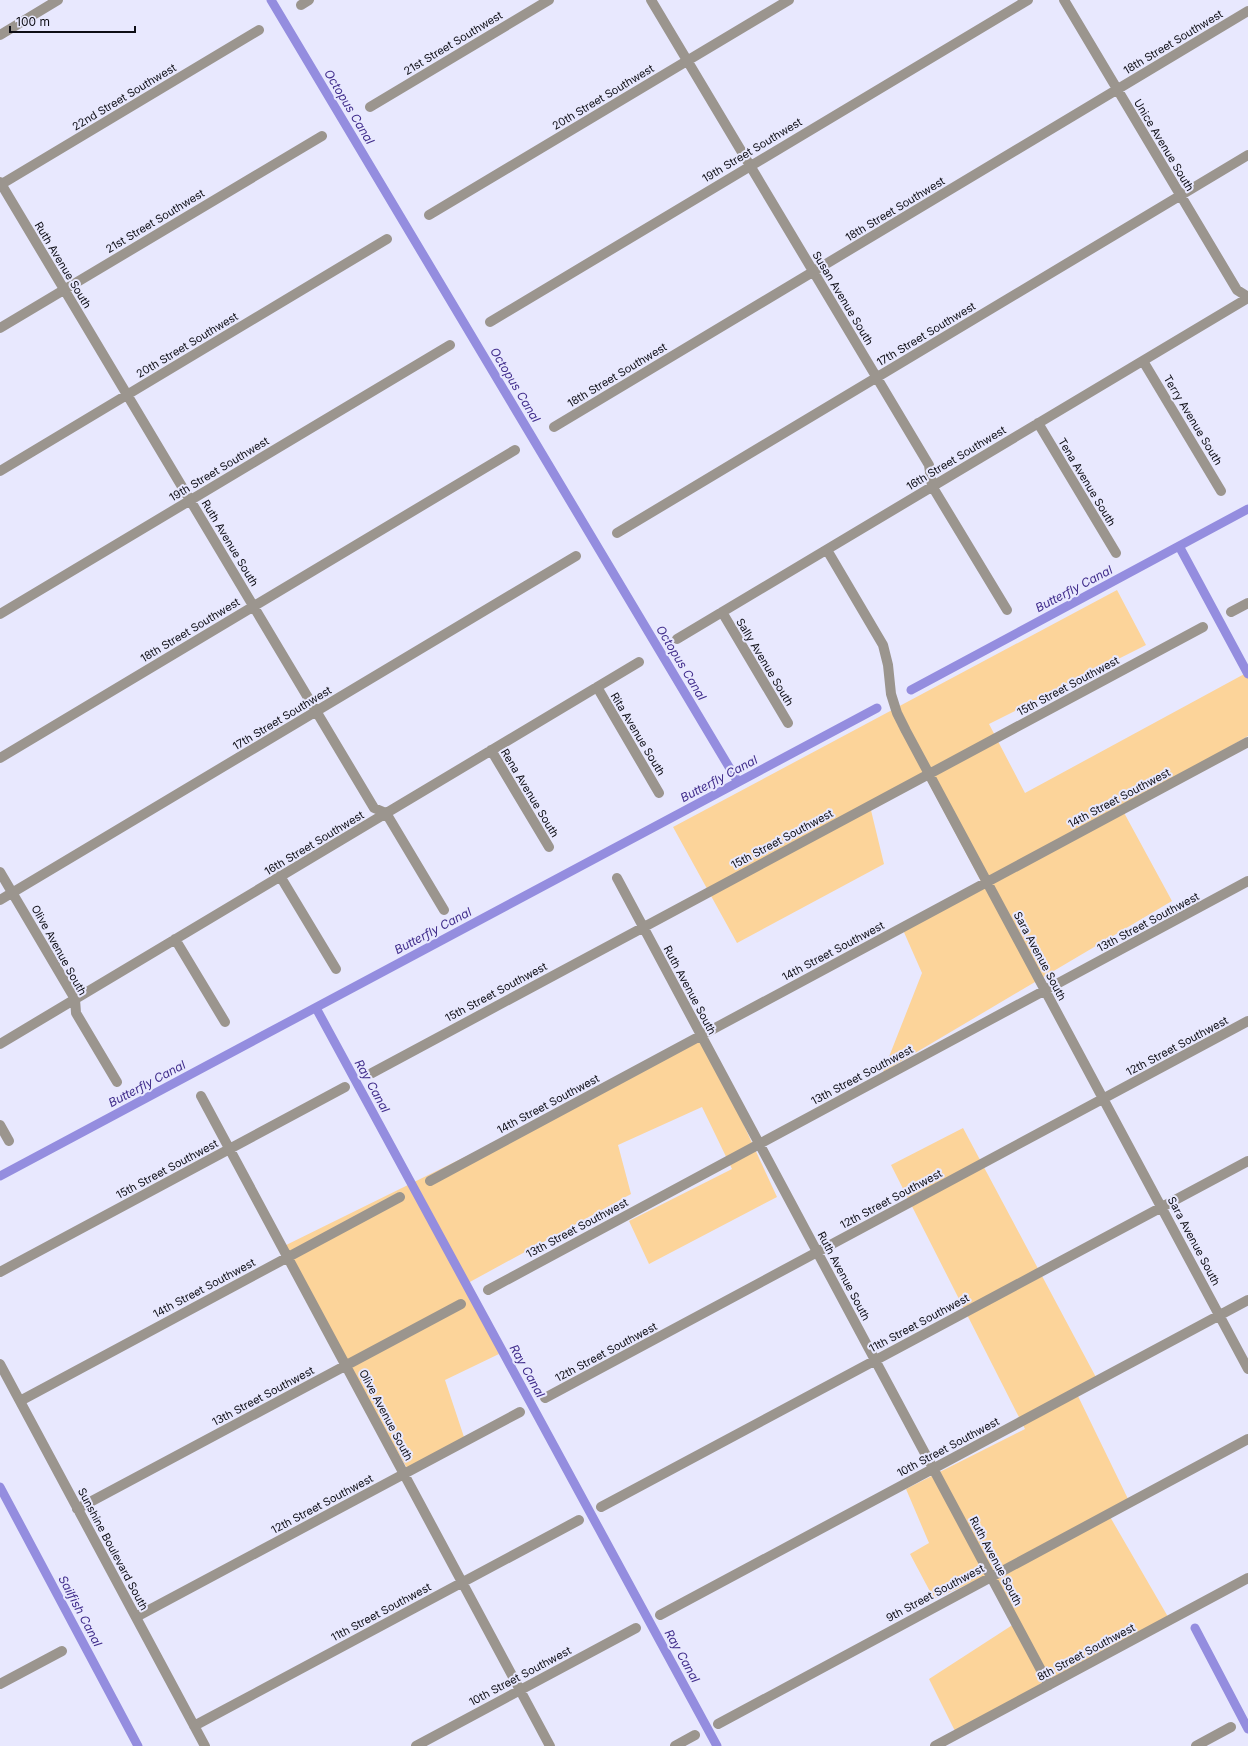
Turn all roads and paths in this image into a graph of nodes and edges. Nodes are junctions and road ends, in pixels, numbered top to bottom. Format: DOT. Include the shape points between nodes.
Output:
graph roads {
  1 [pos="58,0"];
  2 [pos="549,0"];
  3 [pos="651,0"];
  4 [pos="789,0"];
  5 [pos="1028,0"];
  6 [pos="1064,0"];
  7 [pos="1248,11"];
  8 [pos="259,30"];
  9 [pos="0,35"];
  10 [pos="687,60"];
  11 [pos="1117,90"];
  12 [pos="370,107"];
  13 [pos="322,136"];
  14 [pos="1248,155"];
  15 [pos="750,166"];
  16 [pos="0,184"];
  17 [pos="1180,196"];
  18 [pos="429,215"];
  19 [pos="387,239"];
  20 [pos="813,272"];
  21 [pos="64,289"];
  22 [pos="1248,298"];
  23 [pos="490,322"];
  24 [pos="0,328"];
  25 [pos="450,345"];
  26 [pos="1143,361"];
  27 [pos="876,377"];
  28 [pos="127,395"];
  29 [pos="1038,423"];
  30 [pos="554,426"];
  31 [pos="515,450"];
  32 [pos="0,471"];
  33 [pos="932,486"];
  34 [pos="1221,491"];
  35 [pos="190,500"];
  36 [pos="617,532"];
  37 [pos="827,550"];
  38 [pos="1116,553"];
  39 [pos="576,556"];
  40 [pos="1248,604"];
  41 [pos="254,606"];
  42 [pos="1007,610"];
  43 [pos="722,612"];
  44 [pos="1231,612"];
  45 [pos="0,614"];
  46 [pos="1203,627"];
  47 [pos="678,639"];
  48 [pos="639,662"];
  49 [pos="597,687"];
  50 [pos="317,712"];
  51 [pos="788,723"];
  52 [pos="1248,742"];
  53 [pos="491,750"];
  54 [pos="0,758"];
  55 [pos="930,774"];
  56 [pos="659,793"];
  57 [pos="386,813"];
  58 [pos="549,847"];
  59 [pos="0,872"];
  60 [pos="280,876"];
  61 [pos="617,878"];
  62 [pos="1248,881"];
  63 [pos="988,882"];
  64 [pos="12,893"];
  65 [pos="0,900"];
  66 [pos="444,910"];
  67 [pos="643,927"];
  68 [pos="175,940"];
  69 [pos="336,969"];
  70 [pos="1045,990"];
  71 [pos="75,999"];
  72 [pos="1248,1021"];
  73 [pos="225,1022"];
  74 [pos="700,1036"];
  75 [pos="0,1044"];
  76 [pos="372,1073"];
  77 [pos="117,1082"];
  78 [pos="344,1087"];
  79 [pos="201,1096"];
  80 [pos="1103,1099"];
  81 [pos="0,1125"];
  82 [pos="9,1141"];
  83 [pos="759,1144"];
  84 [pos="230,1149"];
  85 [pos="1248,1161"];
  86 [pos="430,1181"];
  87 [pos="400,1197"];
  88 [pos="1162,1207"];
  89 [pos="817,1252"];
  90 [pos="288,1257"];
  91 [pos="0,1272"];
  92 [pos="488,1290"];
  93 [pos="1248,1300"];
  94 [pos="460,1304"];
  95 [pos="1220,1315"];
  96 [pos="875,1360"];
  97 [pos="0,1364"];
  98 [pos="346,1365"];
  99 [pos="1248,1369"];
  100 [pos="546,1398"];
  101 [pos="20,1401"];
  102 [pos="520,1412"];
  103 [pos="1248,1439"];
  104 [pos="933,1468"];
  105 [pos="404,1474"];
  106 [pos="601,1507"];
  107 [pos="77,1509"];
  108 [pos="579,1520"];
  109 [pos="991,1577"];
  110 [pos="1248,1578"];
  111 [pos="462,1582"];
  112 [pos="660,1615"];
  113 [pos="136,1617"];
  114 [pos="636,1628"];
  115 [pos="62,1651"];
  116 [pos="0,1684"];
  117 [pos="1049,1685"];
  118 [pos="520,1690"];
  119 [pos="718,1724"];
  120 [pos="194,1726"];
  121 [pos="1231,1727"];
  122 [pos="695,1735"];
  123 [pos="205,1746"];
  124 [pos="416,1746"];
  125 [pos="550,1746"];
  126 [pos="675,1746"];
  127 [pos="935,1746"];
  128 [pos="1196,1746"];
  1 -- 9 [label="street"];
  2 -- 12 [label="street, 21st Street Southwest"];
  3 -- 10 [label="street, Susan Avenue South"];
  4 -- 10 [label="street, 20th Street Southwest"];
  5 -- 15 [label="street, 19th Street Southwest"];
  6 -- 11 [label="street, Unice Avenue South"];
  7 -- 11 [label="street, 18th Street Southwest"];
  8 -- 16 [label="street, 22nd Street Southwest"];
  10 -- 15 [label="street, Susan Avenue South"];
  10 -- 18 [label="street, 20th Street Southwest"];
  11 -- 17 [label="street, Unice Avenue South"];
  11 -- 20 [label="street, 18th Street Southwest"];
  13 -- 21 [label="street, 21st Street Southwest"];
  14 -- 17 [label="street, 17th Street Southwest"];
  15 -- 20 [label="street, Susan Avenue South"];
  15 -- 23 [label="street, 19th Street Southwest"];
  16 -- 21 [label="street, Ruth Avenue South"];
  17 -- 22 [label="street, Unice Avenue South" via="1237,290"];
  17 -- 27 [label="street, 17th Street Southwest"];
  19 -- 28 [label="street, 20th Street Southwest"];
  20 -- 27 [label="street, Susan Avenue South"];
  20 -- 30 [label="street, 18th Street Southwest"];
  21 -- 24 [label="street, 21st Street Southwest"];
  21 -- 28 [label="street, Ruth Avenue South"];
  22 -- 26 [label="street, 16th Street Southwest"];
  25 -- 35 [label="street, 19th Street Southwest"];
  26 -- 29 [label="street, 16th Street Southwest"];
  26 -- 34 [label="street, Terry Avenue South"];
  27 -- 33 [label="street, Susan Avenue South" via="929,465"];
  27 -- 36 [label="street, 17th Street Southwest"];
  28 -- 32 [label="street, 20th Street Southwest"];
  28 -- 35 [label="street, Ruth Avenue South"];
  29 -- 33 [label="street, 16th Street Southwest"];
  29 -- 38 [label="street, Tena Avenue South"];
  31 -- 41 [label="street, 18th Street Southwest"];
  33 -- 37 [label="street, 16th Street Southwest"];
  33 -- 42 [label="street, Susan Avenue South"];
  35 -- 41 [label="street, Ruth Avenue South"];
  35 -- 45 [label="street, 19th Street Southwest"];
  37 -- 43 [label="street, 16th Street Southwest"];
  37 -- 55 [label="street, Sara Avenue South" via="883,645 894,704"];
  39 -- 50 [label="street, 17th Street Southwest"];
  40 -- 44 [label="street"];
  41 -- 50 [label="street, Ruth Avenue South"];
  41 -- 54 [label="street, 18th Street Southwest"];
  43 -- 47 [label="street, 16th Street Southwest"];
  43 -- 51 [label="street, Sally Avenue South"];
  46 -- 55 [label="street, 15th Street Southwest"];
  48 -- 49 [label="street, 16th Street Southwest"];
  49 -- 53 [label="street, 16th Street Southwest"];
  49 -- 56 [label="street, Rita Avenue South"];
  50 -- 57 [label="street, Ruth Avenue South" via="374,808"];
  50 -- 64 [label="street, 17th Street Southwest"];
  52 -- 63 [label="street, 14th Street Southwest"];
  53 -- 57 [label="street, 16th Street Southwest"];
  53 -- 58 [label="street, Rena Avenue South"];
  55 -- 63 [label="street, Sara Avenue South"];
  55 -- 67 [label="street, 15th Street Southwest"];
  57 -- 60 [label="street, 16th Street Southwest"];
  57 -- 66 [label="street, Ruth Avenue South"];
  59 -- 64 [label="street, Olive Avenue South"];
  60 -- 68 [label="street, 16th Street Southwest"];
  60 -- 69 [label="street"];
  61 -- 67 [label="street, Ruth Avenue South"];
  62 -- 70 [label="street, 13th Street Southwest"];
  63 -- 70 [label="street, Sara Avenue South"];
  63 -- 74 [label="street, 14th Street Southwest"];
  64 -- 65 [label="street, 17th Street Southwest"];
  64 -- 71 [label="street, Olive Avenue South"];
  67 -- 74 [label="street, Ruth Avenue South"];
  67 -- 76 [label="street, 15th Street Southwest"];
  68 -- 71 [label="street, 16th Street Southwest"];
  68 -- 73 [label="street"];
  70 -- 80 [label="street, Sara Avenue South"];
  70 -- 83 [label="street, 13th Street Southwest"];
  71 -- 75 [label="street, 16th Street Southwest"];
  71 -- 77 [label="street, Olive Avenue South" via="76,1013"];
  72 -- 80 [label="street, 12th Street Southwest"];
  74 -- 83 [label="street, Ruth Avenue South"];
  74 -- 86 [label="street, 14th Street Southwest"];
  78 -- 84 [label="street, 15th Street Southwest"];
  79 -- 84 [label="street, Olive Avenue South"];
  80 -- 88 [label="street, Sara Avenue South"];
  80 -- 89 [label="street, 12th Street Southwest"];
  81 -- 82 [label="street"];
  83 -- 89 [label="street, Ruth Avenue South"];
  83 -- 92 [label="street, 13th Street Southwest"];
  84 -- 90 [label="street, Olive Avenue South"];
  84 -- 91 [label="street, 15th Street Southwest"];
  85 -- 88 [label="street, 11th Street Southwest"];
  87 -- 90 [label="street, 14th Street Southwest"];
  88 -- 95 [label="street, Sara Avenue South"];
  88 -- 96 [label="street, 11th Street Southwest"];
  89 -- 96 [label="street, Ruth Avenue South"];
  89 -- 100 [label="street, 12th Street Southwest"];
  90 -- 98 [label="street, Olive Avenue South"];
  90 -- 101 [label="street, 14th Street Southwest"];
  93 -- 95 [label="street, 10th Street Southwest"];
  94 -- 98 [label="street, 13th Street Southwest"];
  95 -- 99 [label="street, Sara Avenue South"];
  95 -- 104 [label="street, 10th Street Southwest"];
  96 -- 104 [label="street, Ruth Avenue South"];
  96 -- 106 [label="street, 11th Street Southwest"];
  97 -- 101 [label="street, Sunshine Boulevard South"];
  98 -- 105 [label="street, Olive Avenue South"];
  98 -- 107 [label="street, 13th Street Southwest"];
  101 -- 107 [label="street, Sunshine Boulevard South"];
  102 -- 105 [label="street, 12th Street Southwest"];
  103 -- 109 [label="street, 9th Street Southwest"];
  104 -- 109 [label="street, Ruth Avenue South"];
  104 -- 112 [label="street, 10th Street Southwest"];
  105 -- 111 [label="street, Olive Avenue South"];
  105 -- 113 [label="street, 12th Street Southwest"];
  107 -- 113 [label="street, Sunshine Boulevard South"];
  108 -- 111 [label="street, 11th Street Southwest"];
  109 -- 117 [label="street, Ruth Avenue South"];
  109 -- 119 [label="street, 9th Street Southwest"];
  110 -- 117 [label="street, 8th Street Southwest"];
  111 -- 118 [label="street, Olive Avenue South"];
  111 -- 120 [label="street, 11th Street Southwest"];
  113 -- 120 [label="street, Sunshine Boulevard South"];
  114 -- 118 [label="street, 10th Street Southwest"];
  115 -- 116 [label="street"];
  117 -- 127 [label="street, 8th Street Southwest"];
  118 -- 124 [label="street, 10th Street Southwest"];
  118 -- 125 [label="street, Olive Avenue South"];
  120 -- 123 [label="street, Sunshine Boulevard South"];
  121 -- 128 [label="street"];
  122 -- 126 [label="street"];
}
